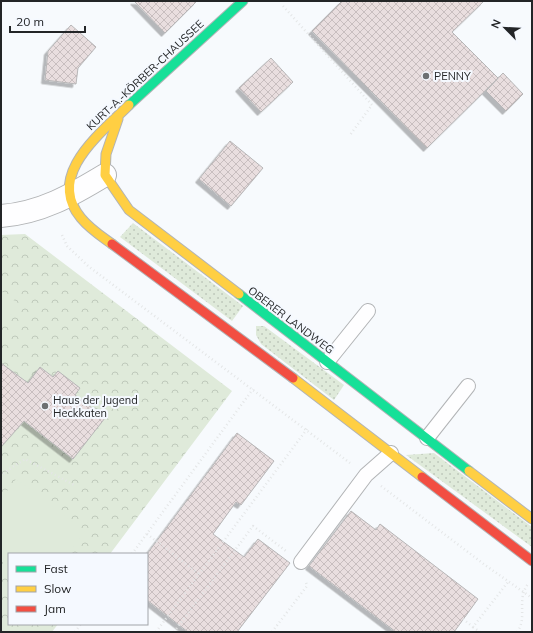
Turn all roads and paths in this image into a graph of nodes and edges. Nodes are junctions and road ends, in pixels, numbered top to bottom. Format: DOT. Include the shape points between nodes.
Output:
graph roads {
  1 [pos="243,1"];
  2 [pos="283,6"];
  3 [pos="126,106"];
  4 [pos="350,136"];
  5 [pos="105,175"];
  6 [pos="69,197"];
  7 [pos="1,216"];
  8 [pos="88,266"];
  9 [pos="368,311"];
  10 [pos="257,320"];
  11 [pos="274,322"];
  12 [pos="327,362"];
  13 [pos="468,386"];
  14 [pos="253,389"];
  15 [pos="307,429"];
  16 [pos="423,440"];
  17 [pos="395,452"];
  18 [pos="366,475"];
  19 [pos="1,477"];
  20 [pos="76,486"];
  21 [pos="532,519"];
  22 [pos="147,534"];
  23 [pos="133,553"];
  24 [pos="532,561"];
  25 [pos="301,562"];
  26 [pos="199,574"];
  27 [pos="508,582"];
  28 [pos="522,591"];
  29 [pos="532,598"];
  30 [pos="463,619"];
  31 [pos="473,627"];
  32 [pos="156,632"];
  33 [pos="174,632"];
  34 [pos="272,632"];
  35 [pos="480,632"];
  36 [pos="517,632"];
  1 -- 3 [label="main road, KURT-A.-KÖRBER-CHAUSSEE"];
  2 -- 4 [label="path" via="372,105"];
  3 -- 5 [label="main road" via="115,124 110,140"];
  3 -- 6 [label="main road, KURT-A.-KÖRBER-CHAUSSEE" via="87,146 75,165"];
  5 -- 6 [label="street"];
  5 -- 11 [label="main road, OBERER LANDWEG" via="129,210"];
  6 -- 7 [label="street" via="50,206 16,215"];
  6 -- 17 [label="main road" via="79,217 92,229 239,332"];
  8 -- 14 [label="path"];
  9 -- 12 [label="lane"];
  10 -- 11 [label="main road"];
  11 -- 12 [label="main road, OBERER LANDWEG"];
  12 -- 16 [label="main road, OBERER LANDWEG"];
  13 -- 16 [label="lane"];
  14 -- 15 [label="path"];
  14 -- 22 [label="path"];
  15 -- 18 [label="path"];
  15 -- 26 [label="path"];
  16 -- 21 [label="main road, OBERER LANDWEG"];
  17 -- 18 [label="lane"];
  17 -- 24 [label="main road"];
  18 -- 25 [label="lane"];
  18 -- 27 [label="path"];
  19 -- 20 [label="path" via="25,460"];
  22 -- 23 [label="path"];
  22 -- 26 [label="path"];
  25 -- 33 [label="path" via="253,526"];
  25 -- 34 [label="path" via="306,586"];
  26 -- 32 [label="path"];
  27 -- 28 [label="path"];
  27 -- 31 [label="path"];
  28 -- 29 [label="path"];
  28 -- 36 [label="path" via="521,627"];
  30 -- 31 [label="path"];
  31 -- 35 [label="path"];
}
